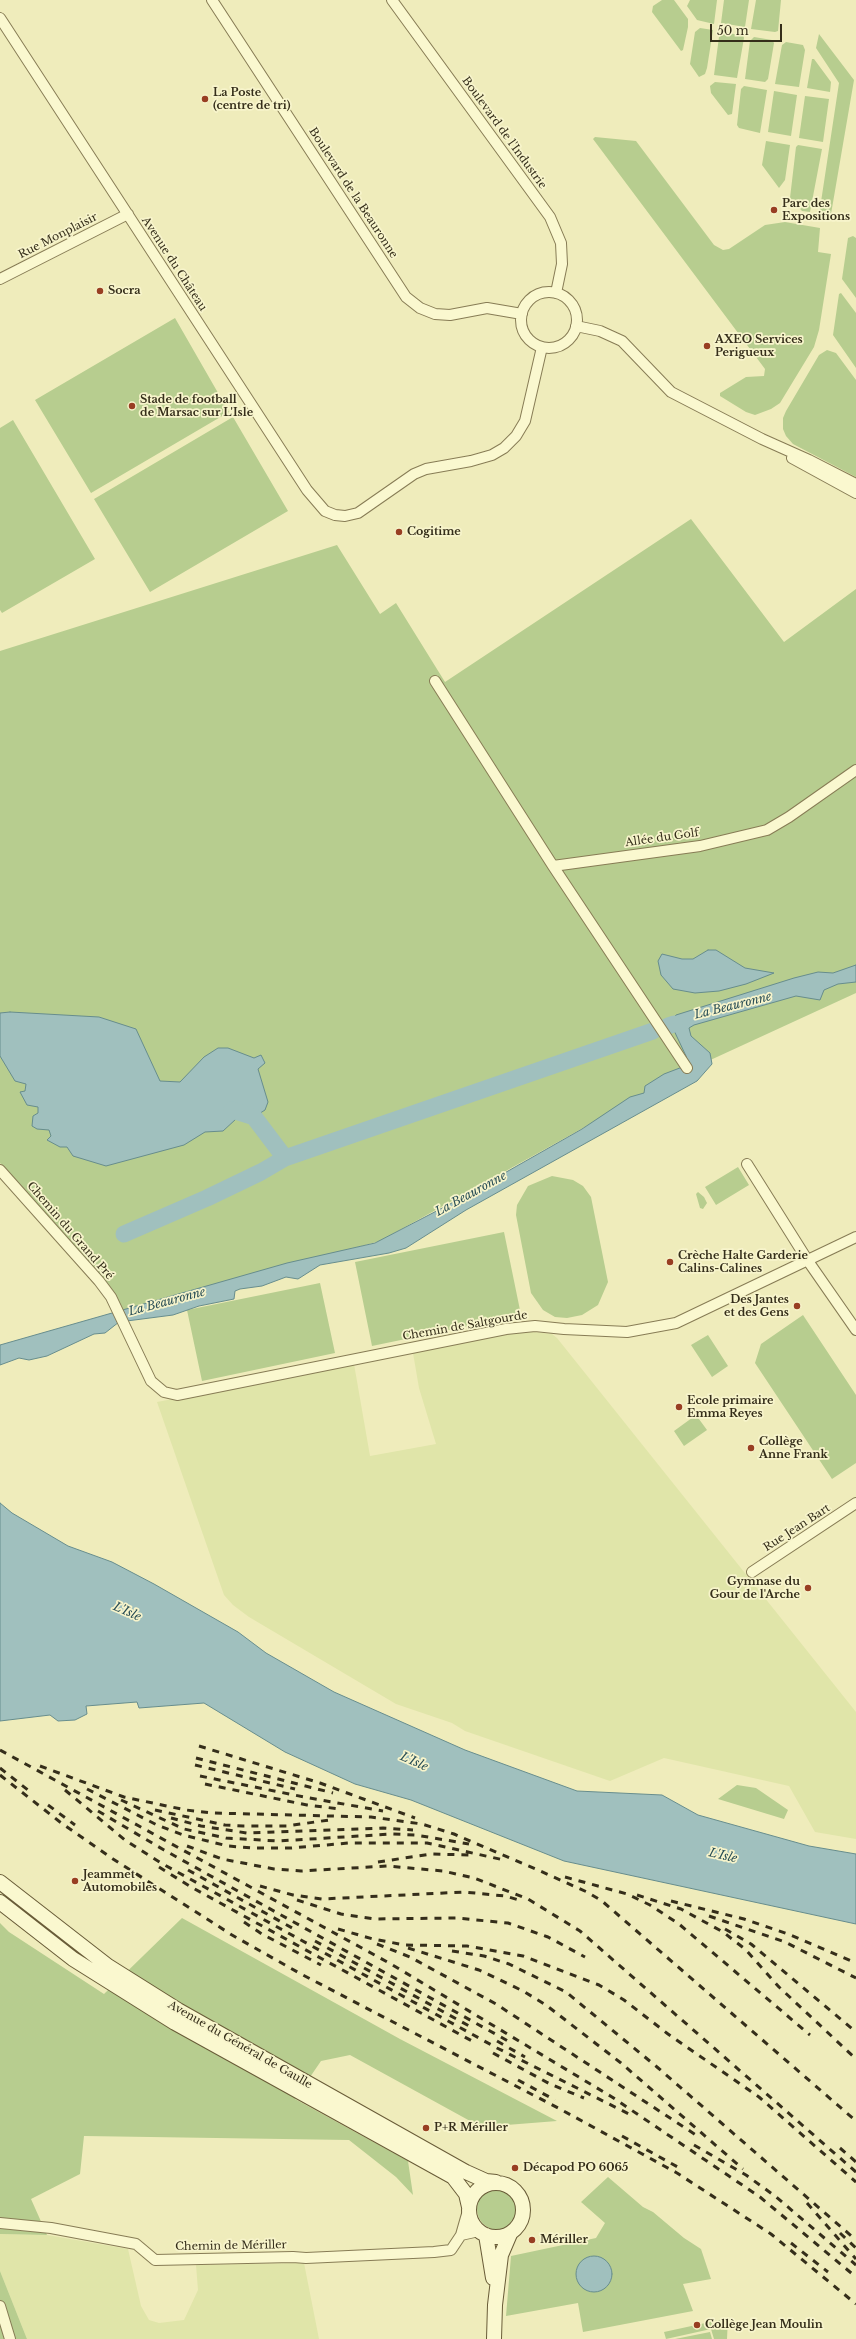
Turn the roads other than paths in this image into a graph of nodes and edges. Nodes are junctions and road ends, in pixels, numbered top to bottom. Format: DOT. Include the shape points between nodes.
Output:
graph roads {
  1 [pos="212,0"];
  2 [pos="392,0"];
  3 [pos="0,18"];
  4 [pos="128,214"];
  5 [pos="0,279"];
  6 [pos="556,293"];
  7 [pos="522,314"];
  8 [pos="576,326"];
  9 [pos="542,347"];
  10 [pos="762,439"];
  11 [pos="856,484"];
  12 [pos="856,493"];
  13 [pos="435,681"];
  14 [pos="856,770"];
  15 [pos="553,866"];
  16 [pos="687,1068"];
  17 [pos="747,1164"];
  18 [pos="0,1170"];
  19 [pos="856,1237"];
  20 [pos="808,1261"];
  21 [pos="125,1327"];
  22 [pos="856,1330"];
  23 [pos="856,1503"];
  24 [pos="752,1572"];
  25 [pos="0,1882"];
  26 [pos="0,1902"];
  27 [pos="496,2182"];
  28 [pos="469,2207"];
  29 [pos="0,2223"];
  30 [pos="483,2233"];
  31 [pos="510,2234"];
  32 [pos="461,2235"];
  33 [pos="495,2305"];
  34 [pos="0,2306"];
  35 [pos="10,2339"];
  36 [pos="494,2339"];
  1 -- 7 [label="street, Boulevard de la Beauronne" via="406,297 420,308 435,314 487,308"];
  2 -- 6 [label="street, Boulevard de l'Industrie" via="550,217 561,244 562,264"];
  3 -- 4 [label="street, Avenue du Château"];
  4 -- 5 [label="street, Rue Monplaisir"];
  4 -- 9 [label="street, Avenue du Château" via="307,490 325,511 335,515 352,516 358,513 414,474 426,469 471,461 504,448 516,436 525,421"];
  6 -- 7 [label="street" via="538,294 528,302"];
  6 -- 8 [label="street" via="567,299 574,309"];
  7 -- 9 [label="street" via="522,326 528,338"];
  8 -- 9 [label="street" via="567,341 551,348"];
  8 -- 10 [label="street" via="600,331 622,341 671,392"];
  10 -- 11 [label="street"];
  10 -- 12 [label="street"];
  13 -- 15 [label="street"];
  14 -- 15 [label="street, Allée du Golf" via="767,830 700,846"];
  15 -- 16 [label="street"];
  17 -- 20 [label="street"];
  18 -- 21 [label="street, Chemin du Grand Pré" via="99,1281 118,1310"];
  19 -- 20 [label="street, Chemin de Saltgourde"];
  20 -- 21 [label="street, Chemin de Saltgourde" via="676,1323 627,1332 535,1326 506,1329 177,1395 164,1392 151,1381"];
  20 -- 22 [label="street"];
  23 -- 24 [label="street, Rue Jean Bart"];
  25 -- 27 [label="main road, Avenue du Général de Gaulle" via="108,1966 178,2010 466,2172 486,2181"];
  26 -- 28 [label="main road, Avenue du Général de Gaulle" via="73,1959 174,2023 453,2177 466,2194"];
  27 -- 28 [label="main road" via="478,2189"];
  27 -- 31 [label="main road, Avenue du Général de Gaulle" via="512,2187 518,2192 524,2205 519,2226"];
  28 -- 30 [label="main road, Avenue du Général de Gaulle" via="472,2220"];
  28 -- 32 [label="street"];
  29 -- 32 [label="street, Chemin de Mériller" via="51,2228 136,2244 155,2260 306,2258 440,2252 451,2250"];
  30 -- 31 [label="main road" via="495,2237"];
  30 -- 32 [label="street"];
  30 -- 33 [label="main road, Avenue du Général de Gaulle" via="490,2248"];
  31 -- 33 [label="main road, Avenue du Général de Gaulle" via="501,2254"];
  33 -- 36 [label="main road, Avenue du Général de Gaulle"];
  34 -- 35 [label="street"];
}
